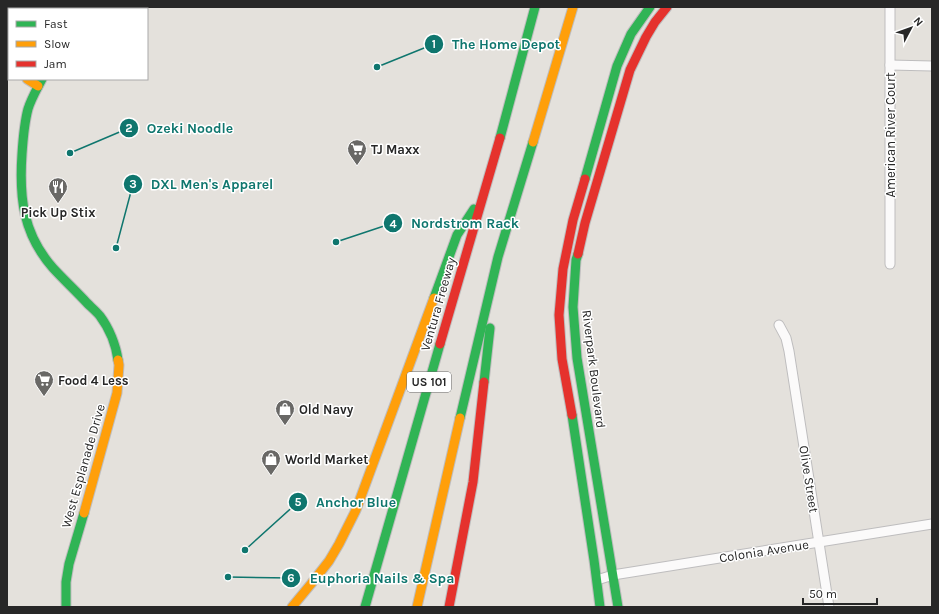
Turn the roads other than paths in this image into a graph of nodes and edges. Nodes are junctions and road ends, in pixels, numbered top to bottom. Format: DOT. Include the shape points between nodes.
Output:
graph roads {
  1 [pos="535,7"];
  2 [pos="573,7"];
  3 [pos="650,7"];
  4 [pos="667,7"];
  5 [pos="890,7"];
  6 [pos="890,64"];
  7 [pos="932,66"];
  8 [pos="40,83"];
  9 [pos="484,192"];
  10 [pos="498,257"];
  11 [pos="890,264"];
  12 [pos="779,325"];
  13 [pos="932,524"];
  14 [pos="818,542"];
  15 [pos="613,575"];
  16 [pos="596,580"];
  17 [pos="66,607"];
  18 [pos="292,607"];
  19 [pos="365,607"];
  20 [pos="417,607"];
  21 [pos="449,607"];
  22 [pos="600,607"];
  23 [pos="618,607"];
  24 [pos="829,607"];
  1 -- 9 [label="main road, Ventura Freeway / US 101"];
  2 -- 10 [label="main road, US 101"];
  3 -- 16 [label="main road, Riverpark Boulevard" via="631,34 616,66 573,220 563,269 559,315 562,359"];
  4 -- 15 [label="main road, Riverpark Boulevard" via="648,31 630,70 576,260 573,307 577,358"];
  5 -- 6 [label="street, American River Court"];
  6 -- 7 [label="street"];
  6 -- 11 [label="street, American River Court"];
  8 -- 17 [label="main road, West Esplanade Drive" via="28,108 23,134 21,193 25,216 41,253 99,315 107,327 117,352 119,365 117,392 69,564"];
  9 -- 18 [label="main road" via="457,235 356,510 322,569"];
  9 -- 19 [label="main road, Ventura Freeway / US 101"];
  10 -- 20 [label="main road, US 101"];
  10 -- 21 [label="main road" via="473,482"];
  12 -- 14 [label="street, Olive Street" via="789,351"];
  13 -- 14 [label="street, Colonia Avenue"];
  14 -- 15 [label="street, Colonia Avenue"];
  14 -- 24 [label="street, Olive Street"];
  15 -- 16 [label="street, Colonia Avenue"];
  15 -- 23 [label="main road, Riverpark Boulevard"];
  16 -- 22 [label="main road, Riverpark Boulevard"];
}
